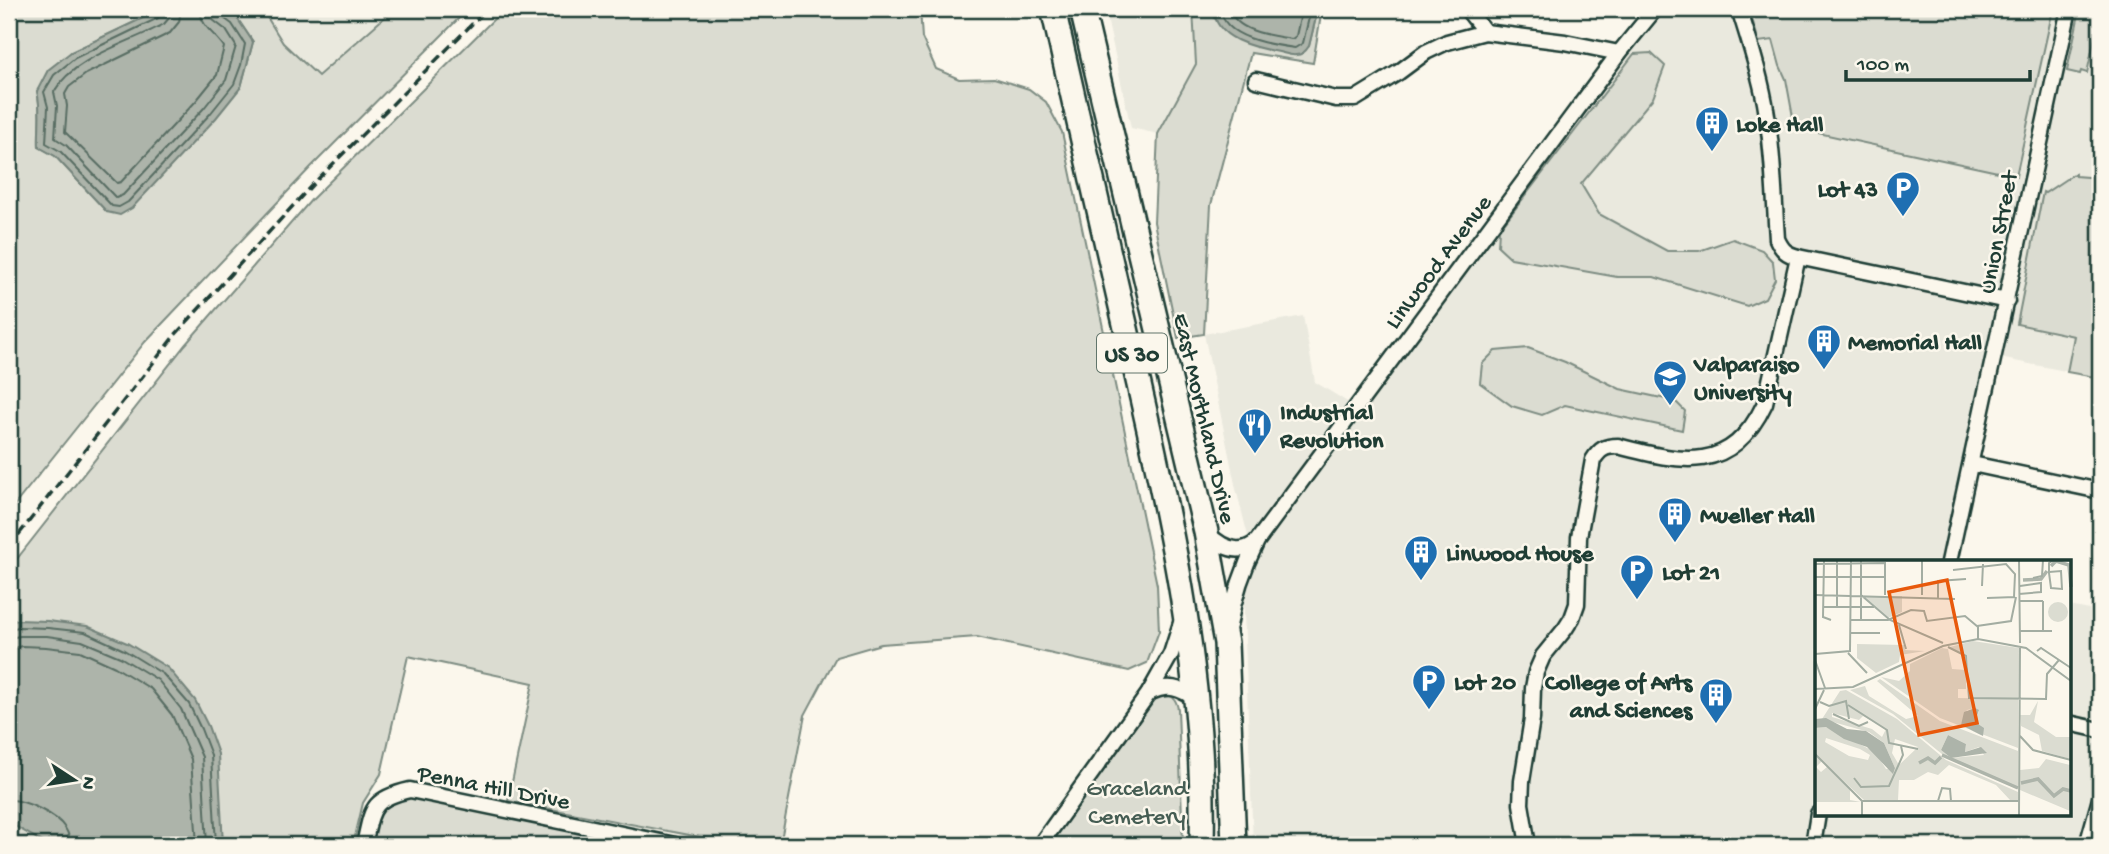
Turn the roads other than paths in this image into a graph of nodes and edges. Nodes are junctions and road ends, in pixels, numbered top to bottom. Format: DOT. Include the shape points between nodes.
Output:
graph roads {
  1 [pos="1053,9"];
  2 [pos="1082,9"];
  3 [pos="1467,9"];
  4 [pos="1655,9"];
  5 [pos="1739,9"];
  6 [pos="2069,9"];
  7 [pos="1485,32"];
  8 [pos="1619,53"];
  9 [pos="1256,80"];
  10 [pos="1798,257"];
  11 [pos="2007,301"];
  12 [pos="1972,464"];
  13 [pos="2100,491"];
  14 [pos="1206,532"];
  15 [pos="1257,541"];
  16 [pos="1950,560"];
  17 [pos="1184,613"];
  18 [pos="1226,643"];
  19 [pos="1149,694"];
  20 [pos="1196,700"];
  21 [pos="2070,723"];
  22 [pos="2100,730"];
  23 [pos="2100,799"];
  24 [pos="1818,816"];
  25 [pos="364,845"];
  26 [pos="675,845"];
  27 [pos="1040,845"];
  28 [pos="1202,845"];
  29 [pos="1234,845"];
  30 [pos="1528,845"];
  31 [pos="1813,845"];
  32 [pos="2087,845"];
  1 -- 17 [label="highway, US 30" via="1147,422"];
  2 -- 14 [label="highway, East Morthland Drive / US 30"];
  3 -- 7 [label="street"];
  4 -- 8 [label="street, Linwood Avenue"];
  5 -- 10 [label="street" via="1765,106 1777,239 1781,248"];
  6 -- 11 [label="street, Union Street"];
  7 -- 8 [label="street"];
  7 -- 9 [label="street" via="1426,52 1355,99 1336,99"];
  8 -- 15 [label="street, Linwood Avenue"];
  10 -- 11 [label="street"];
  10 -- 30 [label="street" via="1765,402 1745,436 1714,456 1695,460 1618,446 1599,450 1593,460 1579,537 1577,604 1565,629 1543,656 1532,688 1521,804"];
  11 -- 12 [label="street, Union Street"];
  12 -- 13 [label="street"];
  12 -- 16 [label="street, Union Street"];
  14 -- 15 [label="street" via="1218,544 1237,550"];
  14 -- 18 [label="highway, East Morthland Drive / US 30"];
  15 -- 18 [label="street, Linwood Avenue" via="1235,593"];
  17 -- 19 [label="street" via="1171,654"];
  17 -- 20 [label="highway, US 30"];
  18 -- 29 [label="highway, East Morthland Drive / US 30"];
  19 -- 20 [label="street" via="1175,688"];
  19 -- 27 [label="street"];
  20 -- 28 [label="highway, US 30"];
  21 -- 22 [label="street"];
  23 -- 32 [label="street"];
  24 -- 31 [label="street"];
  25 -- 26 [label="street, Penna Hill Drive" via="372,810 390,794 410,790"];
}
